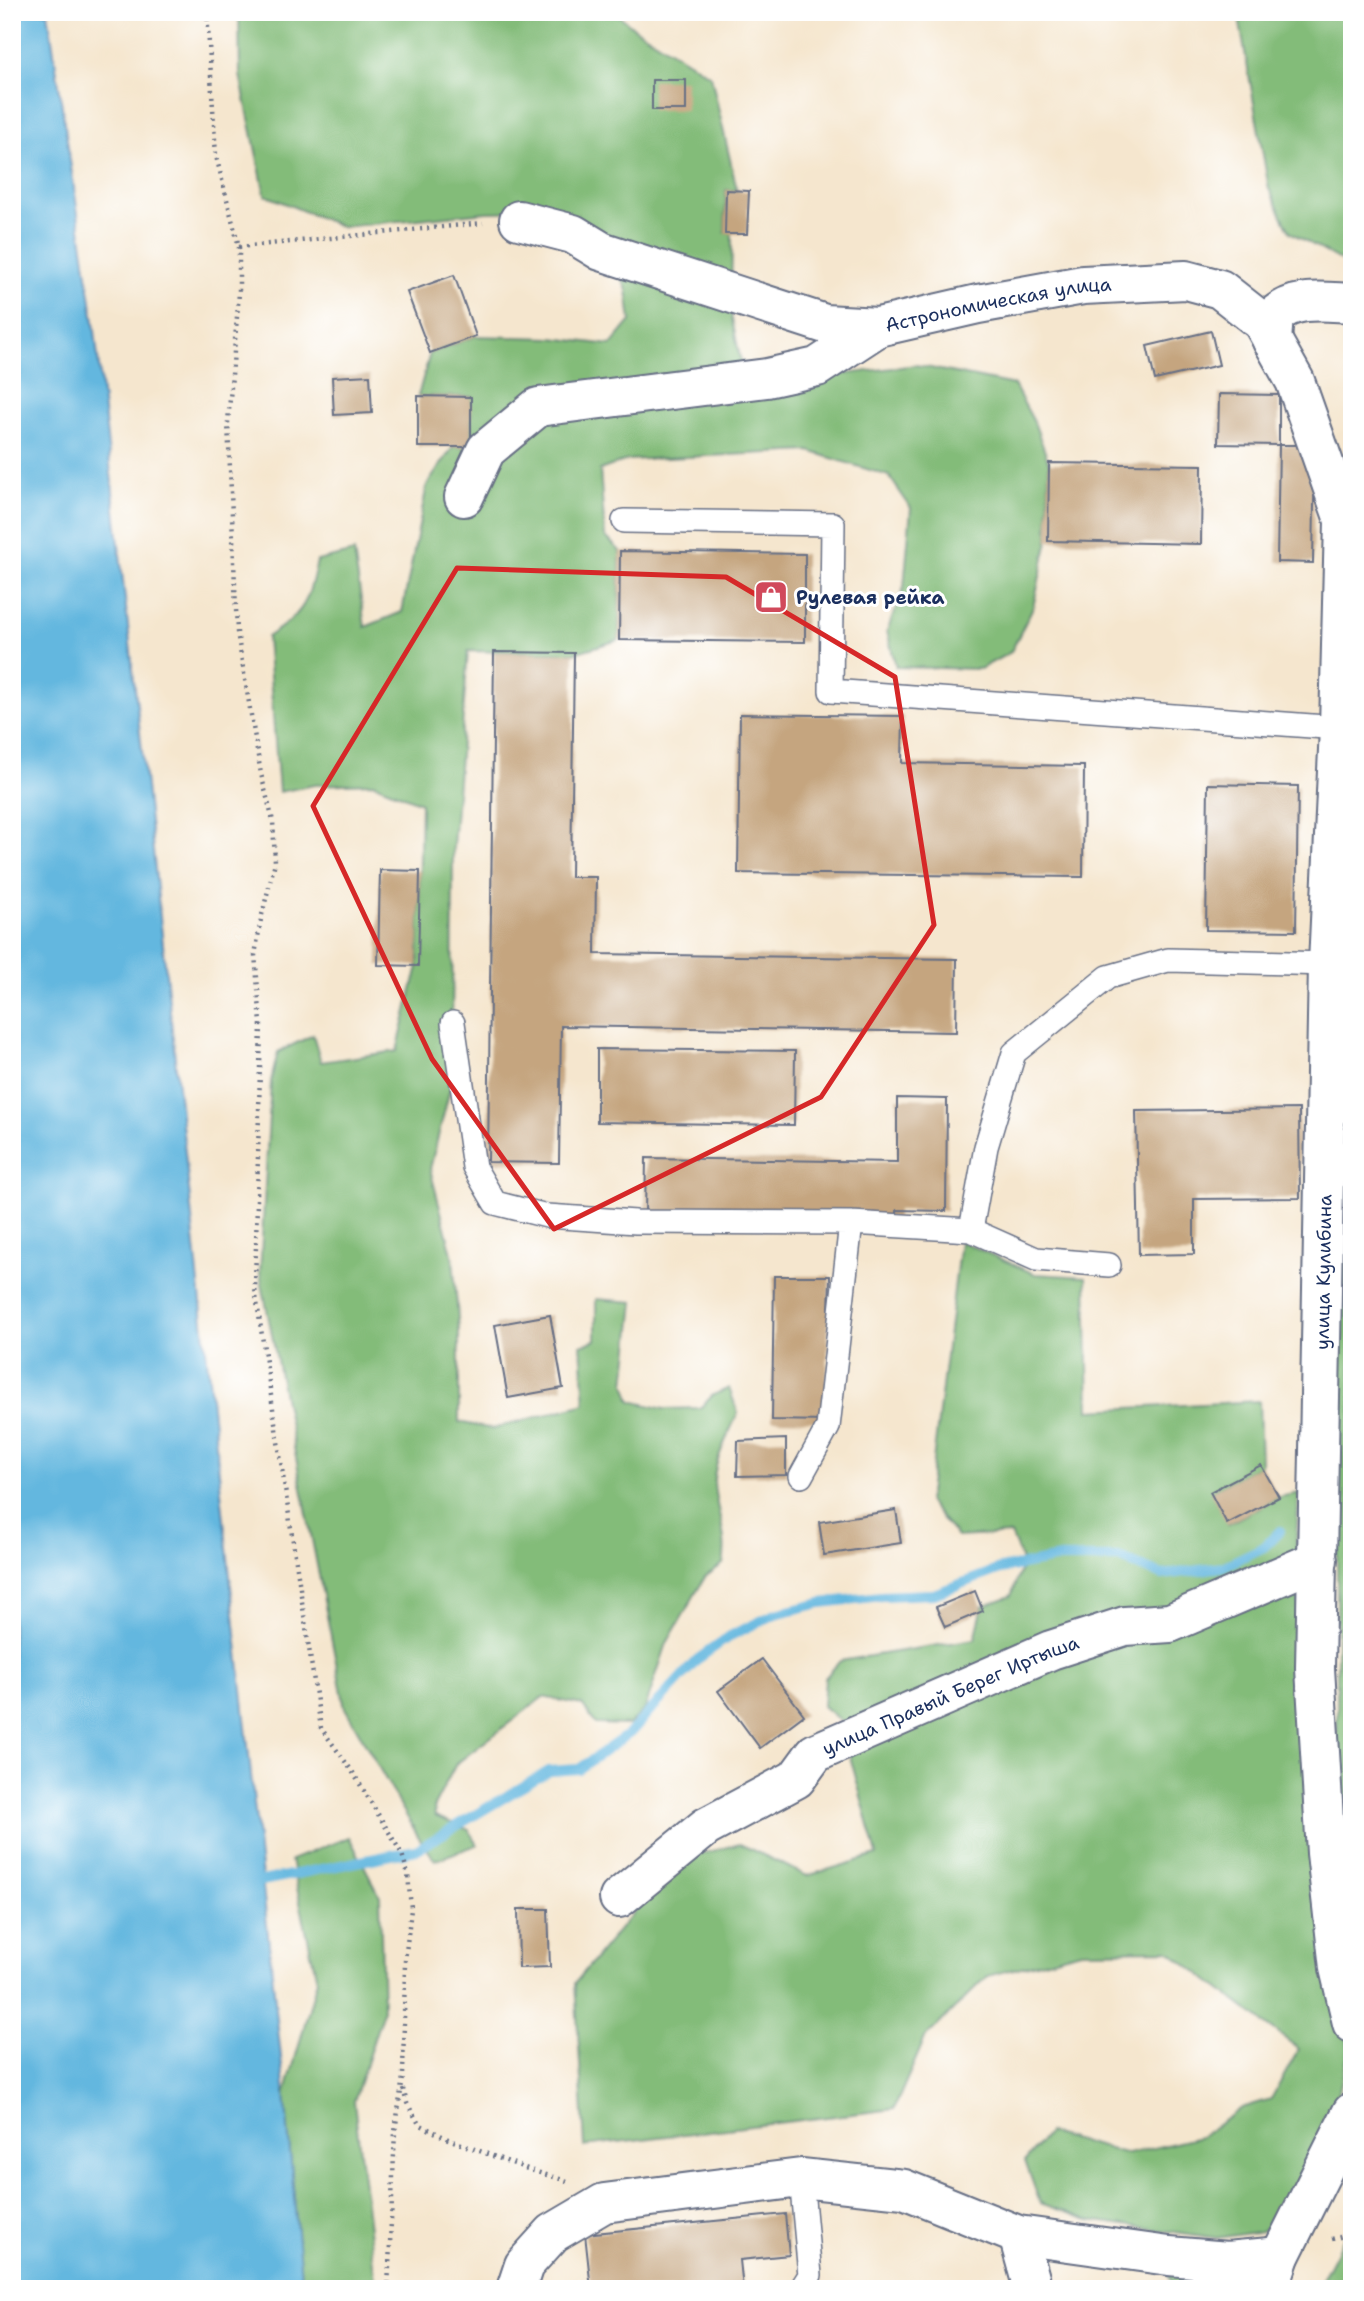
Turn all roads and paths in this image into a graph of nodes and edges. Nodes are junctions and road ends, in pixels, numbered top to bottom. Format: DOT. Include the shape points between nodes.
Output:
graph roads {
  1 [pos="207,12"];
  2 [pos="519,220"];
  3 [pos="239,247"];
  4 [pos="1352,303"];
  5 [pos="878,327"];
  6 [pos="1272,341"];
  7 [pos="464,497"];
  8 [pos="624,521"];
  9 [pos="1348,522"];
  10 [pos="1339,728"];
  11 [pos="1328,964"];
  12 [pos="453,1023"];
  13 [pos="851,1223"];
  14 [pos="971,1230"];
  15 [pos="1109,1265"];
  16 [pos="801,1476"];
  17 [pos="1318,1560"];
  18 [pos="618,1898"];
  19 [pos="1352,2023"];
  20 [pos="402,2084"];
  21 [pos="1352,2112"];
  22 [pos="801,2179"];
  23 [pos="604,2203"];
  24 [pos="1018,2235"];
  25 [pos="1275,2272"];
  26 [pos="388,2289"];
  27 [pos="516,2289"];
  28 [pos="802,2289"];
  29 [pos="1033,2289"];
  1 -- 3 [label="path" via="216,156"];
  2 -- 3 [label="path"];
  2 -- 5 [label="street, Астрономическая улица" via="573,234 601,251 825,324"];
  3 -- 20 [label="path" via="228,422 237,632 273,821 275,862 255,954 261,1023 255,1289 321,1728 402,1853 408,1874 411,1909"];
  4 -- 6 [label="street" via="1298,302 1283,308 1275,316"];
  5 -- 6 [label="street, Астрономическая улица" via="1083,285 1186,280 1220,289 1262,322"];
  5 -- 7 [label="street" via="817,367 767,378 538,407 486,450"];
  6 -- 9 [label="street, Астрономическая улица" via="1295,381"];
  8 -- 10 [label="lane" via="833,524 831,691"];
  9 -- 10 [label="street, улица Кулибина"];
  10 -- 11 [label="street, улица Кулибина"];
  11 -- 14 [label="lane" via="1168,960 1108,977 1014,1053 986,1147"];
  11 -- 17 [label="street, улица Кулибина"];
  12 -- 13 [label="lane" via="474,1167 495,1203 547,1216 636,1222"];
  13 -- 14 [label="lane"];
  13 -- 16 [label="lane" via="828,1427"];
  14 -- 15 [label="lane" via="1036,1259"];
  17 -- 18 [label="street, улица Правый Берег Иртыша" via="1170,1623 1125,1626 1051,1650 815,1753 796,1779 706,1828"];
  17 -- 19 [label="street, улица Кулибина" via="1315,1668 1326,1853 1339,1968"];
  20 -- 23 [label="path" via="419,2124 448,2139 566,2180"];
  20 -- 26 [label="path"];
  21 -- 25 [label="street"];
  22 -- 23 [label="street"];
  22 -- 24 [label="street" via="904,2189"];
  22 -- 28 [label="lane" via="810,2275"];
  23 -- 27 [label="street" via="553,2233 524,2265"];
  24 -- 25 [label="street"];
  24 -- 29 [label="street"];
}
